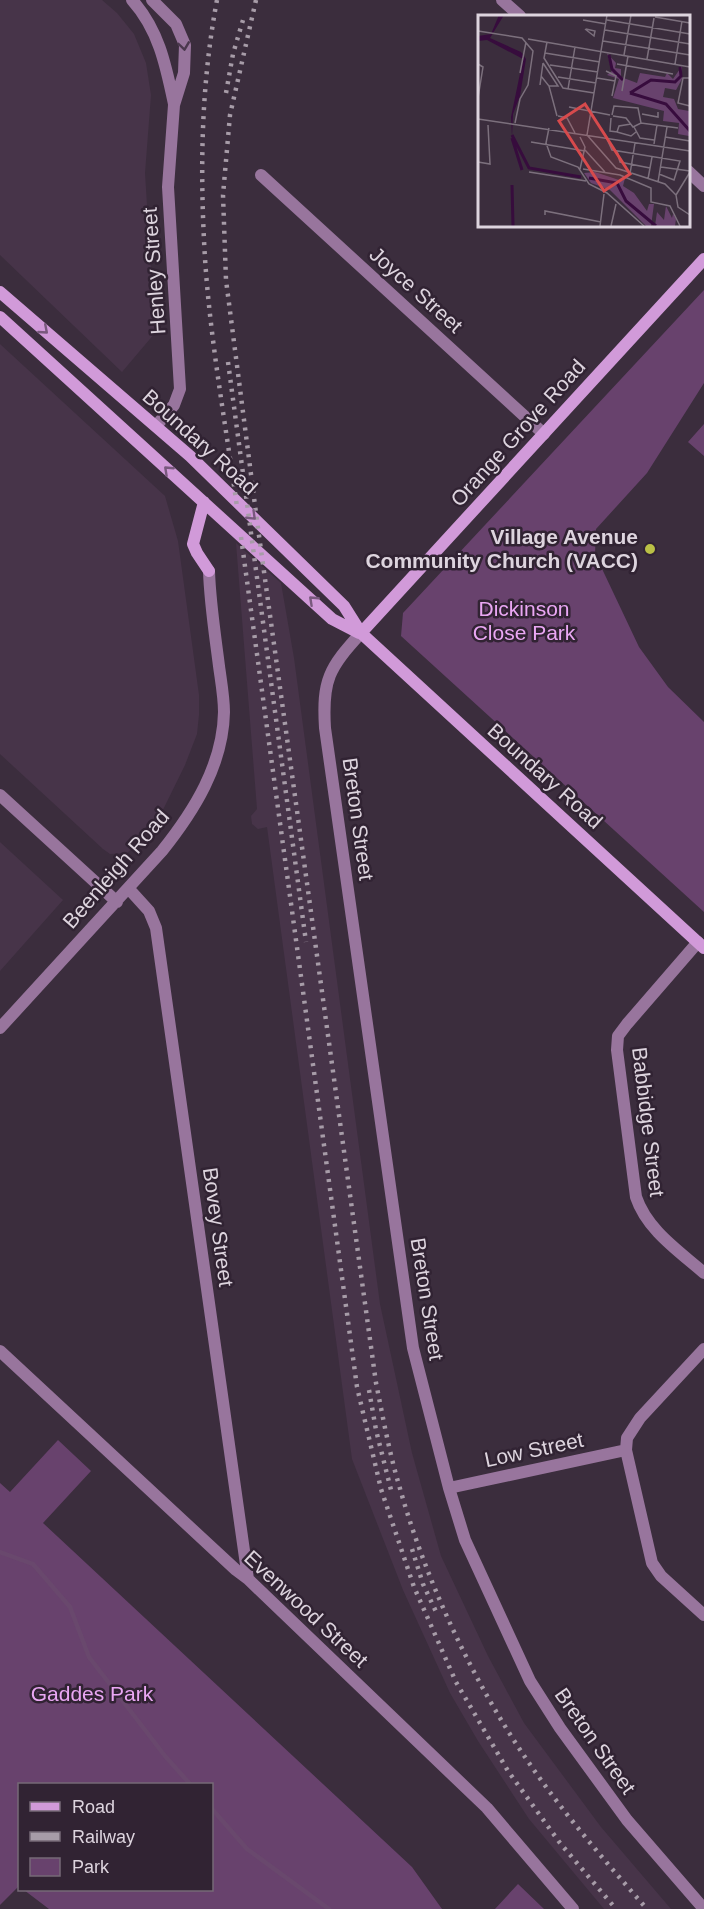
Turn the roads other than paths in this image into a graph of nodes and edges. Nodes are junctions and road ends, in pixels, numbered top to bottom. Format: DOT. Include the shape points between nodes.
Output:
graph roads {
  1 [pos="132,0"];
  2 [pos="152,0"];
  3 [pos="502,0"];
  4 [pos="519,15"];
  5 [pos="174,105"];
  6 [pos="689,173"];
  7 [pos="261,175"];
  8 [pos="704,186"];
  9 [pos="702,263"];
  10 [pos="0,292"];
  11 [pos="0,317"];
  12 [pos="156,426"];
  13 [pos="544,434"];
  14 [pos="204,502"];
  15 [pos="209,571"];
  16 [pos="361,633"];
  17 [pos="0,795"];
  18 [pos="129,889"];
  19 [pos="117,902"];
  20 [pos="701,945"];
  21 [pos="0,1028"];
  22 [pos="704,1273"];
  23 [pos="704,1349"];
  24 [pos="0,1351"];
  25 [pos="627,1450"];
  26 [pos="449,1488"];
  27 [pos="248,1579"];
  28 [pos="704,1615"];
  29 [pos="704,1908"];
  30 [pos="573,1909"];
  1 -- 5 [label="street, Henley Street" via="159,44"];
  2 -- 5 [label="street, Henley Street, one-way" via="176,24 185,45 184,73"];
  3 -- 4 [label="street"];
  5 -- 12 [label="street, Henley Street" via="168,187 181,382 177,400"];
  6 -- 8 [label="street"];
  7 -- 13 [label="street, Joyce Street"];
  9 -- 13 [label="main road, Orange Grove Road"];
  10 -- 12 [label="main road, Boundary Road, one-way"];
  14 -- 11 [label="main road, Boundary Road, one-way"];
  12 -- 16 [label="main road, Boundary Road, one-way" via="344,606"];
  13 -- 16 [label="main road, Orange Grove Road"];
  14 -- 15 [label="main road" via="193,544"];
  16 -- 14 [label="main road, Boundary Road, one-way" via="333,619"];
  15 -- 18 [label="street, Beenleigh Road" via="224,710 220,746 208,781 188,816"];
  16 -- 20 [label="main road, Boundary Road"];
  16 -- 26 [label="street, Breton Street" via="341,654 328,677 325,728 413,1348"];
  17 -- 19 [label="street"];
  18 -- 19 [label="street, Beenleigh Road"];
  18 -- 27 [label="street, Bovey Street" via="149,911 156,928"];
  19 -- 21 [label="street, Beenleigh Road"];
  20 -- 22 [label="street, Babbidge Street" via="627,1024 618,1036 617,1050 641,1213"];
  23 -- 25 [label="street" via="640,1418 627,1438"];
  24 -- 27 [label="street, Evenwood Street"];
  25 -- 26 [label="street, Low Street"];
  25 -- 28 [label="street" via="652,1563"];
  26 -- 29 [label="street, Breton Street" via="465,1540 530,1681 627,1820"];
  27 -- 30 [label="street, Evenwood Street" via="488,1808"];
}
